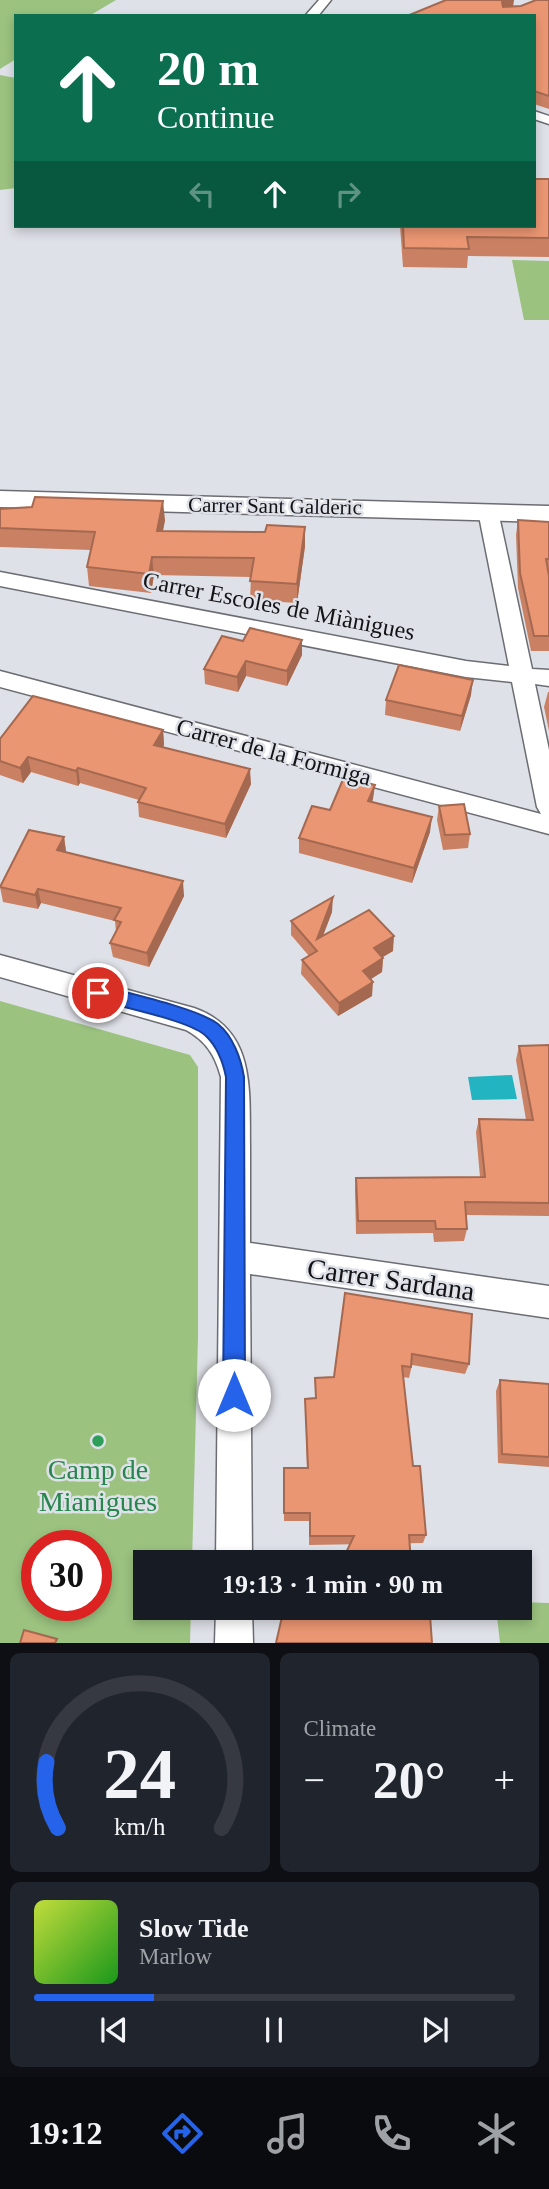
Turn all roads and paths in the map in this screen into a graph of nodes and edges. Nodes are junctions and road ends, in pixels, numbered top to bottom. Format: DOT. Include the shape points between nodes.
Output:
graph roads {
  1 [pos="325,0"];
  2 [pos="313,14"];
  3 [pos="0,499"];
  4 [pos="488,511"];
  5 [pos="549,514"];
  6 [pos="5,580"];
  7 [pos="0,601"];
  8 [pos="520,676"];
  9 [pos="549,678"];
  10 [pos="0,679"];
  11 [pos="549,807"];
  12 [pos="549,825"];
  13 [pos="0,966"];
  14 [pos="233,1256"];
  15 [pos="549,1302"];
  16 [pos="234,1550"];
  17 [pos="234,1620"];
  18 [pos="234,1643"];
  1 -- 2 [label="street"];
  3 -- 4 [label="street, Carrer Sant Galderic"];
  4 -- 5 [label="street, Carrer Sant Galderic"];
  4 -- 8 [label="street"];
  6 -- 7 [label="street"];
  6 -- 8 [label="street, Carrer Escoles de Miànigues"];
  8 -- 9 [label="street, Carrer Escoles de Miànigues"];
  8 -- 11 [label="street"];
  10 -- 12 [label="street, Carrer de la Formiga"];
  13 -- 14 [label="street" via="171,1013 212,1030 231,1058 235,1077"];
  14 -- 15 [label="street, Carrer Sardana"];
  14 -- 16 [label="street"];
  17 -- 18 [label="street"];
}
